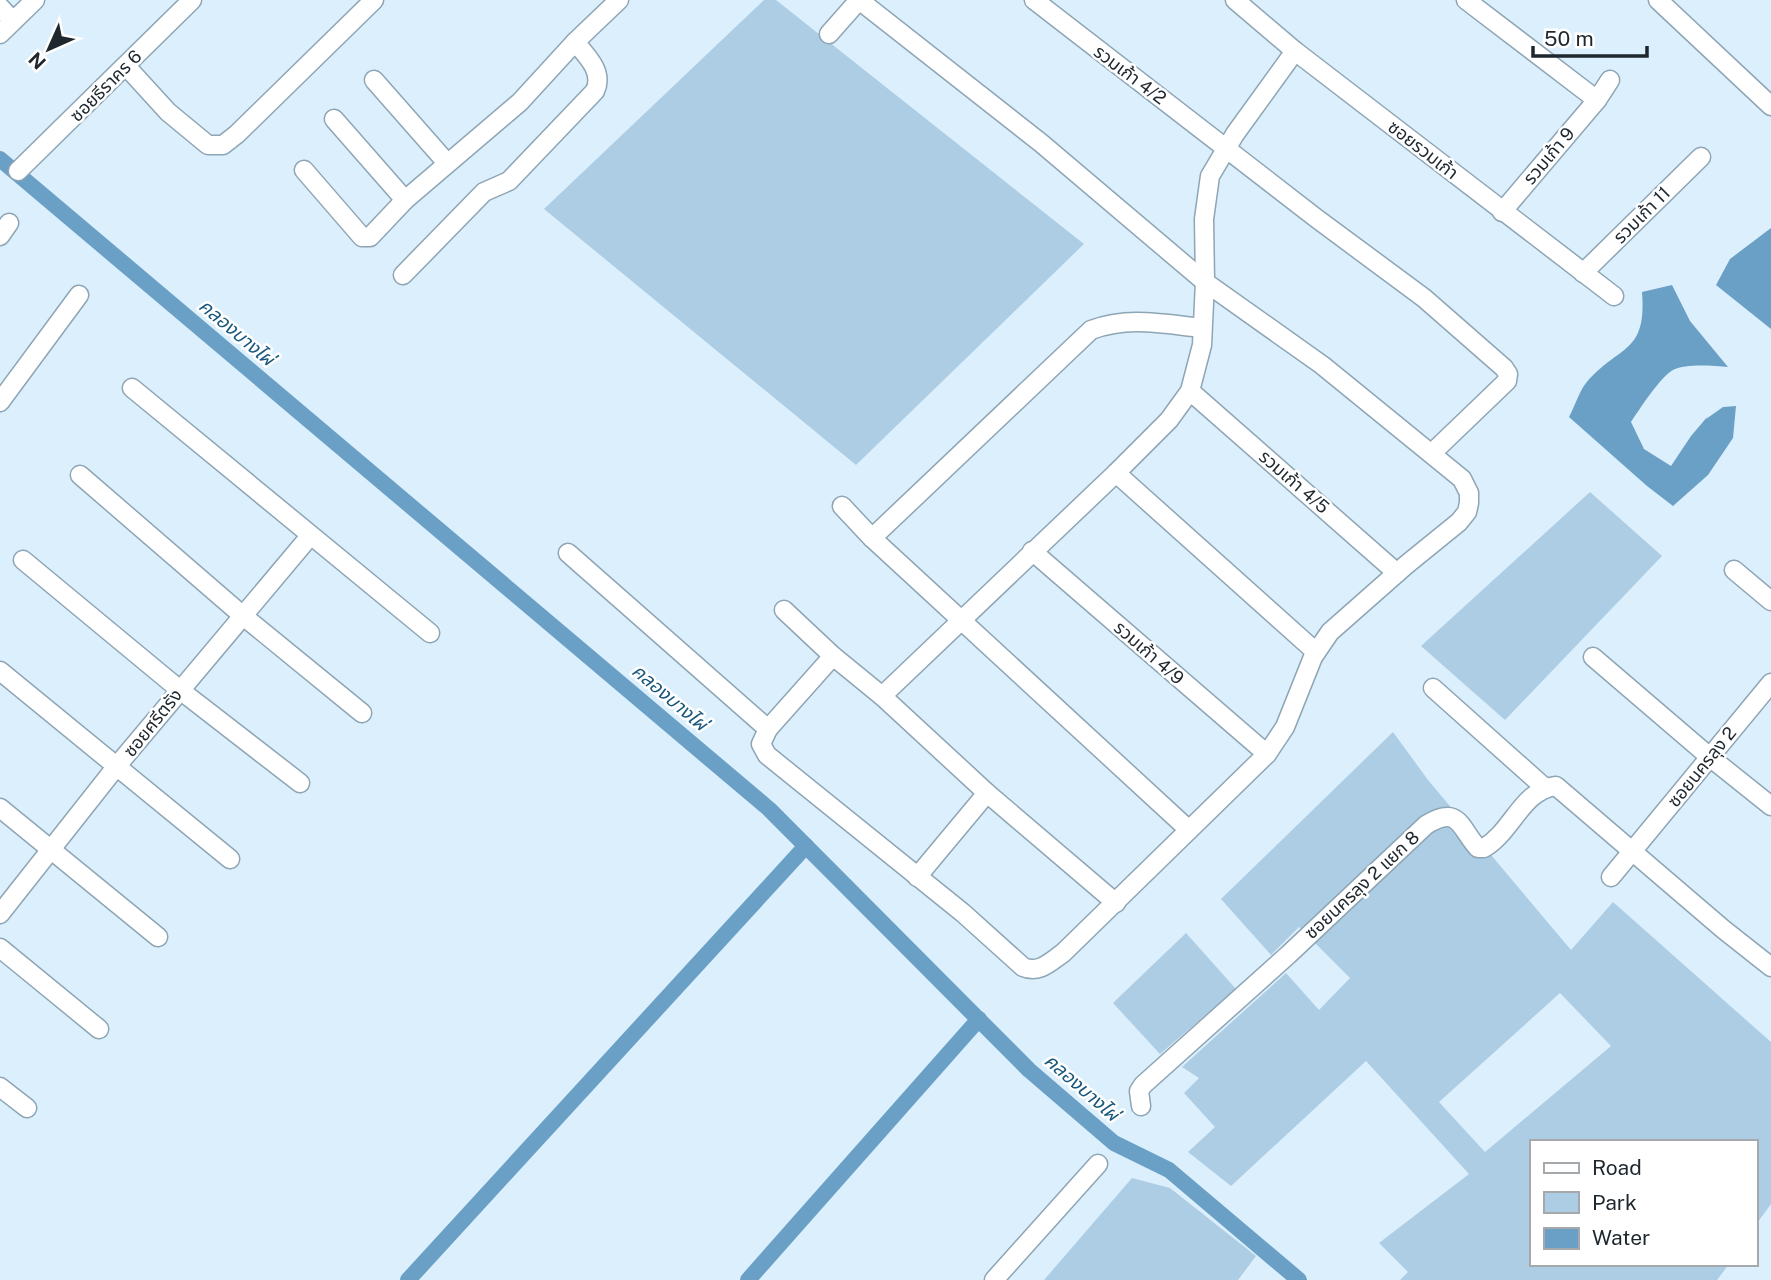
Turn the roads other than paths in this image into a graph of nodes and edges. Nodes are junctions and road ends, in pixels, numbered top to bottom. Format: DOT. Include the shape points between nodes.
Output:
graph roads {
  1 [pos="35,0"];
  2 [pos="192,0"];
  3 [pos="374,0"];
  4 [pos="619,0"];
  5 [pos="859,0"];
  6 [pos="1034,0"];
  7 [pos="1466,0"];
  8 [pos="1658,0"];
  9 [pos="1246,4"];
  10 [pos="0,8"];
  11 [pos="7,28"];
  12 [pos="829,34"];
  13 [pos="575,42"];
  14 [pos="1295,51"];
  15 [pos="126,66"];
  16 [pos="374,80"];
  17 [pos="1610,80"];
  18 [pos="1597,100"];
  19 [pos="1771,106"];
  20 [pos="334,119"];
  21 [pos="1226,148"];
  22 [pos="1701,157"];
  23 [pos="447,163"];
  24 [pos="304,170"];
  25 [pos="18,171"];
  26 [pos="405,200"];
  27 [pos="1502,212"];
  28 [pos="1583,273"];
  29 [pos="403,275"];
  30 [pos="1205,282"];
  31 [pos="79,295"];
  32 [pos="1614,296"];
  33 [pos="1202,328"];
  34 [pos="132,388"];
  35 [pos="1190,391"];
  36 [pos="0,402"];
  37 [pos="1432,453"];
  38 [pos="1116,473"];
  39 [pos="80,475"];
  40 [pos="842,506"];
  41 [pos="310,536"];
  42 [pos="872,538"];
  43 [pos="1032,551"];
  44 [pos="568,553"];
  45 [pos="23,560"];
  46 [pos="1734,570"];
  47 [pos="1397,573"];
  48 [pos="1771,601"];
  49 [pos="784,610"];
  50 [pos="242,615"];
  51 [pos="960,620"];
  52 [pos="430,633"];
  53 [pos="1316,652"];
  54 [pos="833,656"];
  55 [pos="1593,657"];
  56 [pos="0,671"];
  57 [pos="1771,683"];
  58 [pos="1433,688"];
  59 [pos="180,690"];
  60 [pos="883,696"];
  61 [pos="362,713"];
  62 [pos="768,729"];
  63 [pos="1266,754"];
  64 [pos="1711,758"];
  65 [pos="116,767"];
  66 [pos="300,783"];
  67 [pos="1544,787"];
  68 [pos="987,793"];
  69 [pos="1771,806"];
  70 [pos="0,808"];
  71 [pos="1189,830"];
  72 [pos="1632,850"];
  73 [pos="50,851"];
  74 [pos="230,859"];
  75 [pos="917,877"];
  76 [pos="1611,877"];
  77 [pos="1116,903"];
  78 [pos="0,914"];
  79 [pos="158,937"];
  80 [pos="0,948"];
  81 [pos="1771,967"];
  82 [pos="99,1030"];
  83 [pos="0,1087"];
  84 [pos="1141,1106"];
  85 [pos="27,1108"];
  86 [pos="1098,1164"];
  87 [pos="994,1280"];
  1 -- 11 [label="street"];
  2 -- 15 [label="street, ซอยธีราคร 6"];
  3 -- 15 [label="street" via="223,145 208,145 168,112"];
  4 -- 13 [label="street"];
  5 -- 12 [label="street"];
  5 -- 30 [label="street" via="1041,143"];
  6 -- 21 [label="street, รวมเก้า 4/2"];
  7 -- 18 [label="street"];
  8 -- 19 [label="street"];
  9 -- 14 [label="street, ซอยรวมเก้า"];
  10 -- 11 [label="street"];
  13 -- 23 [label="street" via="520,102"];
  13 -- 29 [label="street" via="598,74 595,91 509,181 484,192"];
  14 -- 21 [label="street"];
  14 -- 27 [label="street, ซอยรวมเก้า"];
  15 -- 25 [label="street, ซอยธีราคร 6"];
  16 -- 23 [label="street"];
  17 -- 18 [label="street, รวมเก้า 9"];
  18 -- 27 [label="street, รวมเก้า 9"];
  20 -- 26 [label="street"];
  21 -- 30 [label="street" via="1207,187"];
  21 -- 37 [label="street, รวมเก้า 4/2" via="1424,298 1504,368 1507,381"];
  22 -- 28 [label="street, รวมเก้า 11"];
  23 -- 26 [label="street"];
  24 -- 26 [label="street" via="364,238 374,235"];
  27 -- 28 [label="street, ซอยรวมเก้า"];
  28 -- 32 [label="street, ซอยรวมเก้า"];
  30 -- 33 [label="street"];
  30 -- 37 [label="street" via="1322,365"];
  31 -- 36 [label="street"];
  33 -- 35 [label="street"];
  33 -- 42 [label="street" via="1128,320 1091,330"];
  34 -- 41 [label="street"];
  35 -- 38 [label="street" via="1169,420"];
  35 -- 47 [label="street, รวมเก้า 4/5"];
  37 -- 47 [label="street" via="1462,479 1469,494 1467,512"];
  38 -- 43 [label="street"];
  38 -- 53 [label="street"];
  39 -- 50 [label="street"];
  40 -- 42 [label="street"];
  41 -- 50 [label="street, ซอยศรีตรัง"];
  41 -- 52 [label="street"];
  42 -- 51 [label="street"];
  43 -- 51 [label="street"];
  43 -- 63 [label="street, รวมเก้า 4/9"];
  44 -- 62 [label="street"];
  45 -- 59 [label="street"];
  46 -- 48 [label="street"];
  47 -- 53 [label="street" via="1330,632"];
  49 -- 54 [label="street"];
  50 -- 59 [label="street, ซอยศรีตรัง"];
  50 -- 61 [label="street"];
  51 -- 60 [label="street"];
  51 -- 71 [label="street"];
  53 -- 63 [label="street" via="1285,727"];
  54 -- 60 [label="street"];
  54 -- 62 [label="street"];
  55 -- 64 [label="street"];
  56 -- 65 [label="street"];
  57 -- 64 [label="street, ซอยนครลุง 2"];
  58 -- 67 [label="street"];
  59 -- 65 [label="street, ซอยศรีตรัง"];
  59 -- 66 [label="street"];
  60 -- 68 [label="street"];
  62 -- 75 [label="street" via="761,744 767,755"];
  63 -- 71 [label="street"];
  64 -- 69 [label="street"];
  64 -- 72 [label="street, ซอยนครลุง 2"];
  65 -- 73 [label="street, ซอยศรีตรัง"];
  65 -- 74 [label="street"];
  67 -- 72 [label="street" via="1556,786"];
  67 -- 84 [label="street, ซอยนครลุง 2 แยก 8" via="1500,837 1484,848 1478,848 1465,826 1454,819 1435,819 1426,825 1143,1084"];
  68 -- 75 [label="street"];
  68 -- 77 [label="street"];
  70 -- 73 [label="street"];
  71 -- 77 [label="street"];
  72 -- 76 [label="street, ซอยนครลุง 2"];
  72 -- 81 [label="street"];
  73 -- 78 [label="street, ซอยศรีตรัง"];
  73 -- 79 [label="street"];
  75 -- 77 [label="street" via="1032,971 1063,953"];
  80 -- 82 [label="street"];
  83 -- 85 [label="street"];
  86 -- 87 [label="street"];
}
